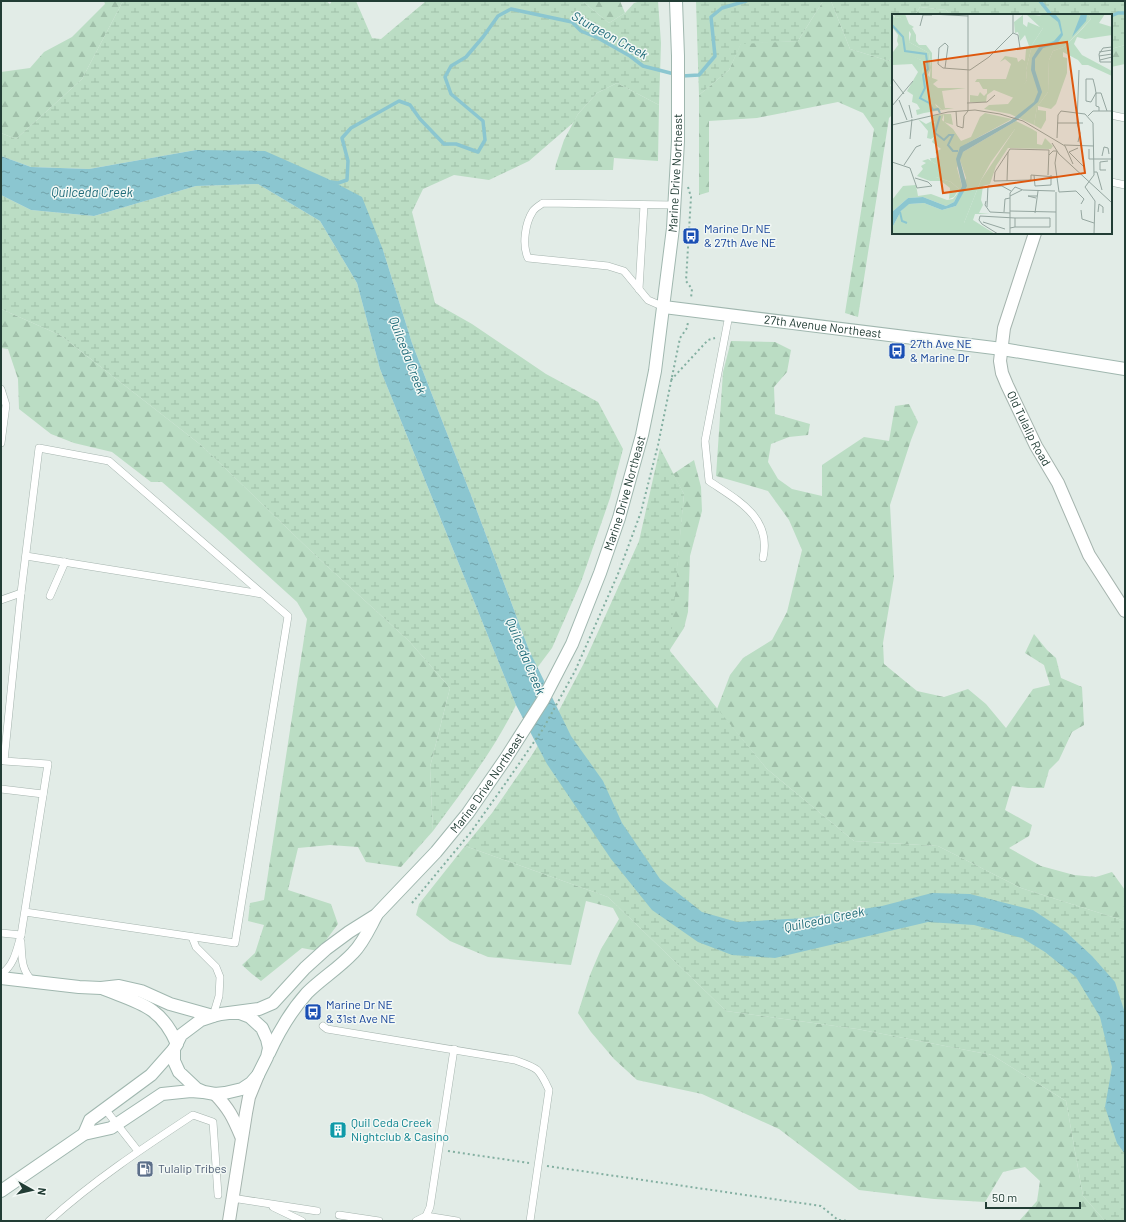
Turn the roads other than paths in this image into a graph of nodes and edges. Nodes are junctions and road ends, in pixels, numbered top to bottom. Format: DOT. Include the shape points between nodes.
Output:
graph roads {
  1 [pos="676,1"];
  2 [pos="1112,115"];
  3 [pos="1125,118"];
  4 [pos="1112,182"];
  5 [pos="1125,185"];
  6 [pos="644,205"];
  7 [pos="674,205"];
  8 [pos="1034,234"];
  9 [pos="639,289"];
  10 [pos="664,307"];
  11 [pos="729,315"];
  12 [pos="1002,349"];
  13 [pos="1125,369"];
  14 [pos="1,389"];
  15 [pos="1,443"];
  16 [pos="26,556"];
  17 [pos="763,558"];
  18 [pos="65,562"];
  19 [pos="21,593"];
  20 [pos="263,594"];
  21 [pos="50,596"];
  22 [pos="1,600"];
  23 [pos="1125,611"];
  24 [pos="1,789"];
  25 [pos="43,794"];
  26 [pos="25,912"];
  27 [pos="376,915"];
  28 [pos="1,933"];
  29 [pos="21,935"];
  30 [pos="192,937"];
  31 [pos="1,974"];
  32 [pos="1,978"];
  33 [pos="34,982"];
  34 [pos="101,988"];
  35 [pos="237,1012"];
  36 [pos="213,1016"];
  37 [pos="324,1026"];
  38 [pos="176,1046"];
  39 [pos="454,1049"];
  40 [pos="267,1057"];
  41 [pos="258,1075"];
  42 [pos="209,1093"];
  43 [pos="105,1109"];
  44 [pos="116,1124"];
  45 [pos="84,1134"];
  46 [pos="242,1137"];
  47 [pos="138,1151"];
  48 [pos="1,1192"];
  49 [pos="218,1195"];
  50 [pos="232,1198"];
  51 [pos="266,1204"];
  52 [pos="316,1211"];
  53 [pos="339,1215"];
  54 [pos="426,1218"];
  55 [pos="49,1221"];
  56 [pos="229,1221"];
  57 [pos="302,1221"];
  58 [pos="379,1221"];
  59 [pos="416,1221"];
  60 [pos="457,1221"];
  61 [pos="530,1221"];
  1 -- 7 [label="main road, Marine Drive Northeast" via="678,141"];
  2 -- 3 [label="lane"];
  4 -- 5 [label="lane"];
  6 -- 7 [label="lane"];
  6 -- 9 [label="lane"];
  6 -- 9 [label="lane" via="543,203 533,210 526,227 525,251 528,258 624,270"];
  7 -- 10 [label="main road, Marine Drive Northeast"];
  8 -- 12 [label="main road, Old Tulalip Road" via="1004,328"];
  9 -- 10 [label="lane" via="648,300"];
  10 -- 11 [label="main road, 27th Avenue Northeast"];
  10 -- 27 [label="main road, Marine Drive Northeast" via="642,435 619,518 572,644 543,700 468,813 436,852"];
  11 -- 12 [label="main road, 27th Avenue Northeast"];
  11 -- 17 [label="lane" via="705,441 709,481 748,508 761,527"];
  12 -- 13 [label="main road, 27th Avenue Northeast"];
  12 -- 23 [label="main road, Old Tulalip Road" via="1000,362 1007,385 1036,446 1058,483 1089,555"];
  14 -- 15 [label="lane" via="6,405"];
  16 -- 18 [label="lane"];
  16 -- 19 [label="lane"];
  16 -- 20 [label="lane" via="39,448 110,461"];
  18 -- 20 [label="lane"];
  18 -- 21 [label="lane"];
  19 -- 22 [label="lane"];
  19 -- 25 [label="lane" via="4,760 48,764"];
  20 -- 30 [label="lane" via="288,616 235,944"];
  24 -- 25 [label="lane"];
  25 -- 26 [label="lane"];
  26 -- 29 [label="lane"];
  26 -- 30 [label="lane"];
  27 -- 35 [label="main road, Marine Drive Northeast" via="326,949 273,1003 259,1009"];
  27 -- 40 [label="main road, Marine Drive Northeast" via="354,953 308,992 295,1008 278,1033"];
  28 -- 29 [label="lane"];
  29 -- 31 [label="lane" via="10,966"];
  29 -- 33 [label="lane" via="23,966 26,974"];
  30 -- 36 [label="lane" via="196,948 216,967 220,977 219,996"];
  32 -- 33 [label="main road"];
  33 -- 34 [label="main road" via="78,988"];
  34 -- 36 [label="main road" via="119,986 141,991 170,1004"];
  34 -- 38 [label="main road" via="150,1008 172,1031"];
  35 -- 36 [label="main road"];
  35 -- 40 [label="main road" via="250,1017 262,1028 267,1039"];
  36 -- 38 [label="main road" via="191,1026 181,1035"];
  37 -- 39 [label="lane" via="327,1029"];
  38 -- 42 [label="main road" via="174,1061 179,1072 197,1089"];
  38 -- 43 [label="main road" via="151,1075"];
  39 -- 54 [label="lane" via="430,1207"];
  39 -- 61 [label="lane" via="515,1060 534,1066 542,1074 549,1090"];
  40 -- 41 [label="main road"];
  41 -- 42 [label="main road" via="242,1089"];
  41 -- 46 [label="main road" via="249,1097"];
  42 -- 44 [label="main road" via="190,1091 162,1094"];
  42 -- 46 [label="main road" via="228,1109"];
  43 -- 44 [label="lane"];
  43 -- 45 [label="main road" via="90,1120"];
  44 -- 45 [label="main road" via="111,1128"];
  44 -- 47 [label="lane"];
  45 -- 48 [label="main road"];
  46 -- 50 [label="main road"];
  47 -- 49 [label="lane" via="193,1116 213,1122"];
  47 -- 55 [label="lane" via="68,1203"];
  50 -- 51 [label="lane"];
  50 -- 56 [label="main road"];
  51 -- 52 [label="lane"];
  51 -- 57 [label="lane"];
  53 -- 58 [label="lane"];
  54 -- 59 [label="lane"];
  54 -- 60 [label="lane"];
}
